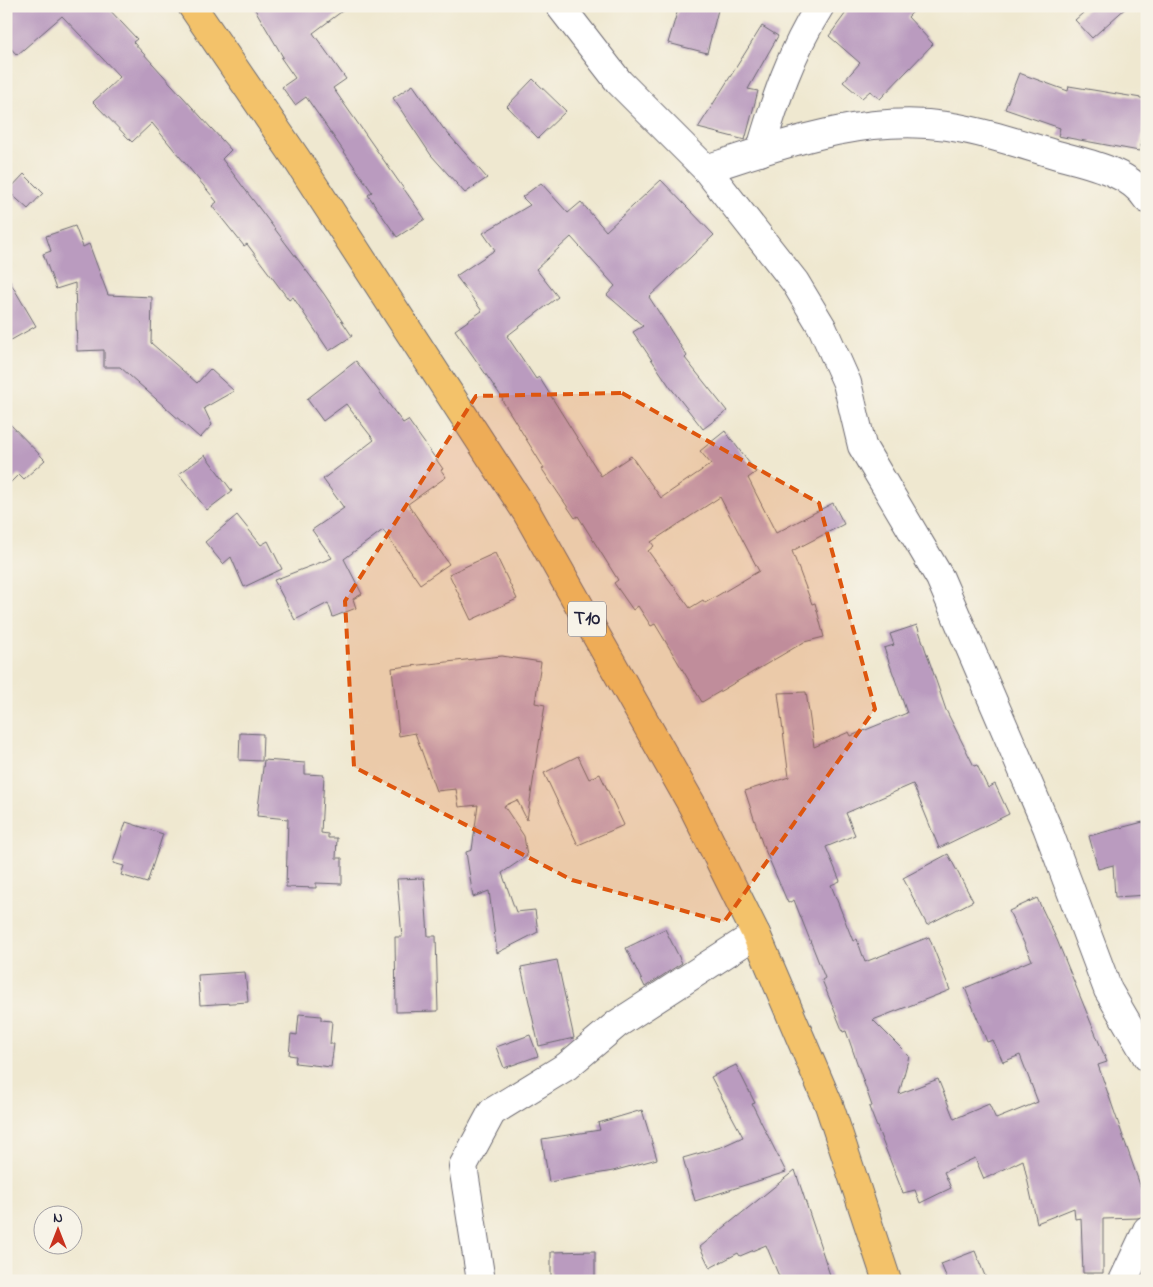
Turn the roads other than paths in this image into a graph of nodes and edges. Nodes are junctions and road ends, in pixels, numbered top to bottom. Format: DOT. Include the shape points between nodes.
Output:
graph roads {
  1 [pos="192,6"];
  2 [pos="560,6"];
  3 [pos="820,6"];
  4 [pos="760,152"];
  5 [pos="706,169"];
  6 [pos="1147,199"];
  7 [pos="756,934"];
  8 [pos="1147,1057"];
  9 [pos="1147,1230"];
  10 [pos="481,1281"];
  11 [pos="887,1281"];
  12 [pos="1123,1281"];
  1 -- 7 [label="highway, T10" via="296,158 527,513 692,805"];
  2 -- 5 [label="street" via="619,82"];
  3 -- 4 [label="street" via="790,59"];
  4 -- 5 [label="street"];
  4 -- 6 [label="street" via="857,126 902,123 946,126 989,134 1105,169 1140,189"];
  5 -- 8 [label="street" via="795,282 822,327 847,383 862,446 940,578 1047,827 1108,990"];
  7 -- 10 [label="street" via="617,1024 567,1066 492,1112 463,1166"];
  7 -- 11 [label="highway, T10" via="829,1105"];
  9 -- 12 [label="street"];
}
